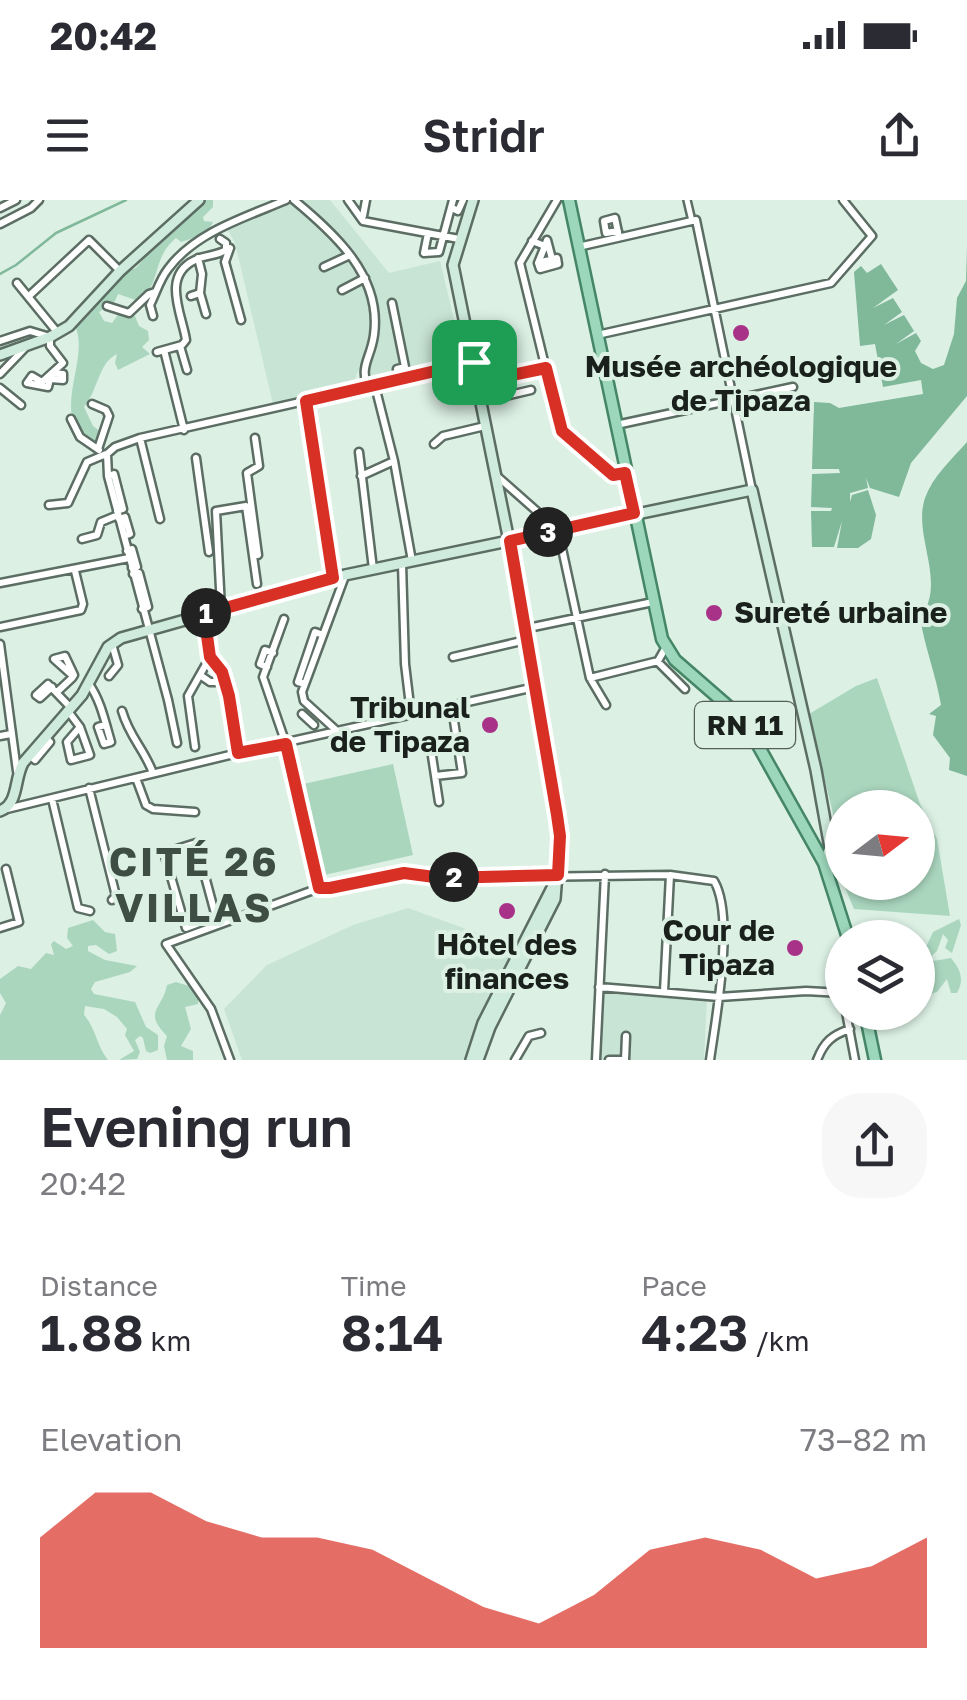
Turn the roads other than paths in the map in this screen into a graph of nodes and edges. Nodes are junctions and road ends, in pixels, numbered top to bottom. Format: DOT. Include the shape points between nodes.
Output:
graph roads {
  1 [pos="16,200"];
  2 [pos="39,200"];
  3 [pos="286,200"];
  4 [pos="294,200"];
  5 [pos="348,200"];
  6 [pos="366,200"];
  7 [pos="473,200"];
  8 [pos="557,200"];
  9 [pos="568,200"];
  10 [pos="687,200"];
  11 [pos="843,200"];
  12 [pos="194,202"];
  13 [pos="456,202"];
  14 [pos="0,208"];
  15 [pos="362,218"];
  16 [pos="692,221"];
  17 [pos="0,224"];
  18 [pos="436,234"];
  19 [pos="220,239"];
  20 [pos="458,239"];
  21 [pos="532,240"];
  22 [pos="200,241"];
  23 [pos="547,247"];
  24 [pos="578,247"];
  25 [pos="432,253"];
  26 [pos="350,255"];
  27 [pos="198,258"];
  28 [pos="324,267"];
  29 [pos="120,271"];
  30 [pos="365,278"];
  31 [pos="17,283"];
  32 [pos="342,290"];
  33 [pos="156,292"];
  34 [pos="200,293"];
  35 [pos="29,296"];
  36 [pos="191,296"];
  37 [pos="392,304"];
  38 [pos="107,306"];
  39 [pos="715,308"];
  40 [pos="206,314"];
  41 [pos="153,316"];
  42 [pos="240,320"];
  43 [pos="54,335"];
  44 [pos="598,335"];
  45 [pos="0,341"];
  46 [pos="28,346"];
  47 [pos="180,346"];
  48 [pos="0,355"];
  49 [pos="474,362"];
  50 [pos="546,368"];
  51 [pos="187,370"];
  52 [pos="436,371"];
  53 [pos="53,372"];
  54 [pos="0,374"];
  55 [pos="502,378"];
  56 [pos="400,380"];
  57 [pos="478,382"];
  58 [pos="370,386"];
  59 [pos="440,387"];
  60 [pos="793,387"];
  61 [pos="0,388"];
  62 [pos="530,390"];
  63 [pos="734,400"];
  64 [pos="306,401"];
  65 [pos="21,404"];
  66 [pos="92,404"];
  67 [pos="70,418"];
  68 [pos="616,425"];
  69 [pos="485,426"];
  70 [pos="184,430"];
  71 [pos="140,438"];
  72 [pos="255,438"];
  73 [pos="434,444"];
  74 [pos="359,452"];
  75 [pos="104,453"];
  76 [pos="196,458"];
  77 [pos="394,462"];
  78 [pos="625,473"];
  79 [pos="493,474"];
  80 [pos="361,476"];
  81 [pos="752,490"];
  82 [pos="49,505"];
  83 [pos="216,511"];
  84 [pos="634,513"];
  85 [pos="203,514"];
  86 [pos="118,515"];
  87 [pos="160,519"];
  88 [pos="558,530"];
  89 [pos="82,539"];
  90 [pos="510,541"];
  91 [pos="209,552"];
  92 [pos="128,554"];
  93 [pos="407,562"];
  94 [pos="373,570"];
  95 [pos="75,571"];
  96 [pos="346,575"];
  97 [pos="333,578"];
  98 [pos="0,583"];
  99 [pos="258,584"];
  100 [pos="262,596"];
  101 [pos="654,602"];
  102 [pos="222,608"];
  103 [pos="204,614"];
  104 [pos="576,618"];
  105 [pos="284,619"];
  106 [pos="0,628"];
  107 [pos="533,628"];
  108 [pos="150,630"];
  109 [pos="526,640"];
  110 [pos="112,643"];
  111 [pos="0,644"];
  112 [pos="666,647"];
  113 [pos="1,655"];
  114 [pos="210,657"];
  115 [pos="452,657"];
  116 [pos="658,662"];
  117 [pos="200,675"];
  118 [pos="73,676"];
  119 [pos="109,676"];
  120 [pos="590,678"];
  121 [pos="225,682"];
  122 [pos="89,684"];
  123 [pos="536,687"];
  124 [pos="685,689"];
  125 [pos="2,693"];
  126 [pos="606,705"];
  127 [pos="70,710"];
  128 [pos="122,710"];
  129 [pos="315,711"];
  130 [pos="411,714"];
  131 [pos="308,719"];
  132 [pos="454,720"];
  133 [pos="105,724"];
  134 [pos="80,727"];
  135 [pos="338,732"];
  136 [pos="11,734"];
  137 [pos="0,736"];
  138 [pos="430,743"];
  139 [pos="177,744"];
  140 [pos="286,744"];
  141 [pos="195,748"];
  142 [pos="238,753"];
  143 [pos="18,772"];
  144 [pos="153,773"];
  145 [pos="435,776"];
  146 [pos="136,778"];
  147 [pos="89,788"];
  148 [pos="52,799"];
  149 [pos="438,802"];
  150 [pos="4,810"];
  151 [pos="194,812"];
  152 [pos="824,863"];
  153 [pos="6,869"];
  154 [pos="605,874"];
  155 [pos="558,875"];
  156 [pos="670,875"];
  157 [pos="319,888"];
  158 [pos="112,900"];
  159 [pos="90,911"];
  160 [pos="844,920"];
  161 [pos="0,928"];
  162 [pos="185,928"];
  163 [pos="186,937"];
  164 [pos="600,986"];
  165 [pos="664,991"];
  166 [pos="825,992"];
  167 [pos="719,997"];
  168 [pos="848,1030"];
  169 [pos="850,1030"];
  170 [pos="869,1030"];
  171 [pos="541,1033"];
  172 [pos="626,1036"];
  173 [pos="230,1060"];
  174 [pos="474,1060"];
  175 [pos="515,1060"];
  176 [pos="596,1060"];
  177 [pos="608,1060"];
  178 [pos="710,1060"];
  179 [pos="817,1060"];
  180 [pos="855,1060"];
  181 [pos="875,1060"];
  1 -- 14 [label="street"];
  2 -- 17 [label="street"];
  3 -- 22 [label="street"];
  4 -- 26 [label="street"];
  5 -- 15 [label="street"];
  6 -- 15 [label="street"];
  7 -- 20 [label="main road"];
  8 -- 21 [label="street"];
  9 -- 24 [label="main road, RN 11"];
  10 -- 16 [label="street"];
  11 -- 39 [label="street" via="872,236 831,283"];
  12 -- 29 [label="main road"];
  13 -- 18 [label="street"];
  15 -- 18 [label="street"];
  16 -- 24 [label="street"];
  16 -- 39 [label="street"];
  18 -- 20 [label="street"];
  18 -- 25 [label="street"];
  19 -- 22 [label="street"];
  19 -- 27 [label="street" via="224,252"];
  19 -- 42 [label="street" via="230,246 225,262"];
  20 -- 49 [label="main road" via="453,264"];
  21 -- 23 [label="street"];
  21 -- 50 [label="street" via="520,262"];
  22 -- 33 [label="street" via="165,272"];
  23 -- 23 [label="street" via="538,263 540,269 558,264"];
  24 -- 44 [label="main road, RN 11"];
  26 -- 28 [label="street"];
  26 -- 30 [label="street"];
  27 -- 34 [label="street"];
  27 -- 47 [label="street" via="176,284 186,338"];
  29 -- 35 [label="street" via="89,240"];
  29 -- 43 [label="main road"];
  30 -- 32 [label="street"];
  30 -- 58 [label="street" via="375,324 362,372"];
  31 -- 35 [label="street"];
  33 -- 38 [label="street" via="129,313"];
  33 -- 41 [label="street"];
  34 -- 36 [label="street"];
  34 -- 40 [label="street"];
  35 -- 43 [label="street"];
  37 -- 56 [label="street" via="405,367 397,369"];
  39 -- 44 [label="street"];
  39 -- 63 [label="street"];
  43 -- 45 [label="street" via="30,331"];
  43 -- 46 [label="main road"];
  43 -- 53 [label="street" via="50,346 63,363"];
  44 -- 68 [label="main road, RN 11"];
  46 -- 48 [label="main road"];
  46 -- 54 [label="street"];
  47 -- 51 [label="street"];
  47 -- 70 [label="street" via="161,351"];
  49 -- 52 [label="street"];
  49 -- 57 [label="main road"];
  50 -- 55 [label="street"];
  50 -- 78 [label="street" via="562,431 613,475"];
  52 -- 56 [label="street"];
  52 -- 59 [label="street"];
  53 -- 53 [label="street" via="42,382 32,376 27,383 48,387 50,379 62,380"];
  55 -- 57 [label="street"];
  55 -- 62 [label="street" via="505,396"];
  56 -- 58 [label="street"];
  57 -- 69 [label="main road"];
  58 -- 64 [label="street"];
  58 -- 77 [label="street"];
  60 -- 63 [label="street"];
  61 -- 65 [label="street"];
  63 -- 68 [label="street"];
  63 -- 81 [label="street"];
  64 -- 70 [label="street"];
  64 -- 97 [label="street"];
  66 -- 75 [label="street" via="108,414"];
  67 -- 75 [label="street" via="80,437"];
  68 -- 78 [label="main road, RN 11"];
  69 -- 73 [label="street"];
  69 -- 79 [label="main road"];
  70 -- 71 [label="street"];
  71 -- 75 [label="street"];
  71 -- 87 [label="street"];
  72 -- 100 [label="street" via="259,466 248,473"];
  74 -- 80 [label="street"];
  75 -- 82 [label="street" via="87,462 68,503"];
  75 -- 86 [label="street" via="124,510"];
  76 -- 85 [label="street"];
  77 -- 80 [label="street"];
  77 -- 93 [label="street"];
  78 -- 84 [label="main road, RN 11"];
  79 -- 88 [label="street"];
  79 -- 90 [label="main road"];
  80 -- 94 [label="street"];
  81 -- 84 [label="main road"];
  81 -- 152 [label="main road" via="816,770 830,848"];
  83 -- 85 [label="street"];
  83 -- 99 [label="street" via="246,506"];
  83 -- 102 [label="street"];
  84 -- 88 [label="main road"];
  84 -- 101 [label="main road, RN 11"];
  85 -- 91 [label="street"];
  86 -- 89 [label="street"];
  86 -- 92 [label="street" via="130,534 124,536"];
  88 -- 90 [label="main road"];
  88 -- 104 [label="street"];
  90 -- 93 [label="main road"];
  90 -- 109 [label="main road"];
  92 -- 95 [label="street"];
  92 -- 108 [label="street" via="139,573"];
  93 -- 94 [label="main road"];
  93 -- 130 [label="street"];
  94 -- 96 [label="main road"];
  95 -- 98 [label="street"];
  95 -- 106 [label="street" via="82,610"];
  96 -- 97 [label="main road"];
  96 -- 129 [label="street" via="305,684 303,699"];
  97 -- 100 [label="main road"];
  100 -- 102 [label="main road"];
  101 -- 104 [label="street"];
  101 -- 112 [label="main road, RN 11"];
  102 -- 103 [label="main road"];
  103 -- 108 [label="main road"];
  103 -- 114 [label="street"];
  104 -- 107 [label="street"];
  104 -- 120 [label="street"];
  105 -- 140 [label="street" via="263,681"];
  108 -- 110 [label="main road"];
  108 -- 139 [label="street"];
  109 -- 115 [label="street"];
  109 -- 123 [label="main road"];
  110 -- 119 [label="street" via="118,664"];
  110 -- 122 [label="main road"];
  111 -- 113 [label="street"];
  112 -- 116 [label="street"];
  112 -- 152 [label="main road, RN 11" via="747,727"];
  113 -- 125 [label="street"];
  114 -- 117 [label="street"];
  114 -- 121 [label="street"];
  116 -- 120 [label="street"];
  116 -- 124 [label="street"];
  117 -- 121 [label="street"];
  117 -- 141 [label="street" via="187,703"];
  118 -- 127 [label="street" via="54,690"];
  120 -- 126 [label="street"];
  121 -- 142 [label="street"];
  122 -- 127 [label="main road"];
  122 -- 133 [label="street"];
  123 -- 130 [label="street"];
  123 -- 155 [label="main road" via="560,836"];
  125 -- 136 [label="street"];
  127 -- 134 [label="street"];
  127 -- 143 [label="main road"];
  128 -- 144 [label="street"];
  129 -- 131 [label="street"];
  129 -- 135 [label="street"];
  130 -- 135 [label="street"];
  132 -- 145 [label="street" via="462,772"];
  134 -- 134 [label="street" via="90,756 71,760 67,742"];
  135 -- 140 [label="street"];
  136 -- 137 [label="street"];
  136 -- 143 [label="street"];
  138 -- 145 [label="street"];
  140 -- 142 [label="street"];
  140 -- 157 [label="street"];
  142 -- 144 [label="street"];
  143 -- 150 [label="main road"];
  144 -- 146 [label="street"];
  145 -- 149 [label="street"];
  146 -- 147 [label="street"];
  146 -- 151 [label="street" via="146,805"];
  147 -- 148 [label="street"];
  147 -- 158 [label="street"];
  148 -- 150 [label="street"];
  148 -- 159 [label="street" via="78,908"];
  152 -- 160 [label="main road, RN 11"];
  153 -- 161 [label="street" via="19,922"];
  154 -- 155 [label="street"];
  154 -- 156 [label="street"];
  154 -- 164 [label="street"];
  155 -- 157 [label="street" via="404,873"];
  155 -- 174 [label="main road" via="483,1023"];
  156 -- 165 [label="street"];
  156 -- 167 [label="street" via="718,885 724,904"];
  157 -- 163 [label="street"];
  162 -- 162 [label="street" via="216,918 196,843 164,853"];
  162 -- 163 [label="street"];
  163 -- 173 [label="street" via="166,948 200,990"];
  164 -- 165 [label="street"];
  164 -- 176 [label="street"];
  165 -- 167 [label="street"];
  166 -- 167 [label="street"];
  167 -- 178 [label="street"];
  168 -- 179 [label="street" via="829,1039"];
  169 -- 180 [label="street"];
  170 -- 181 [label="main road"];
  171 -- 175 [label="street" via="528,1036"];
  172 -- 177 [label="street" via="625,1060"];
}
